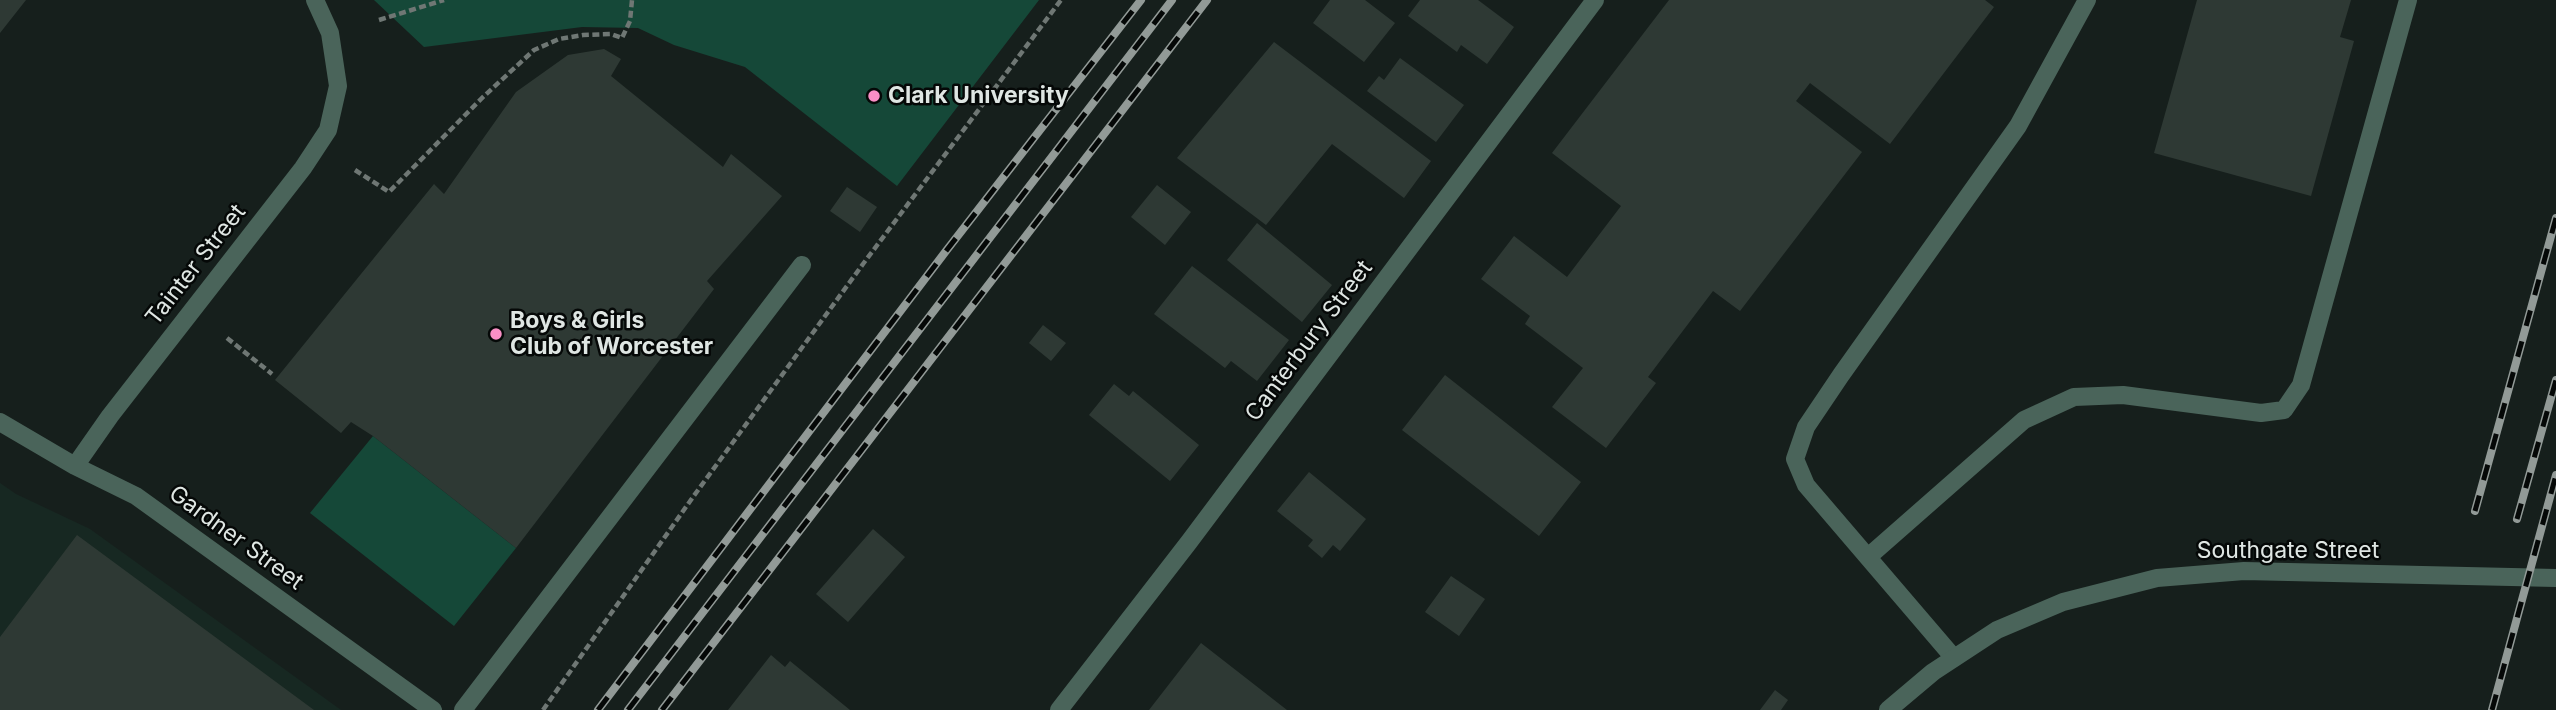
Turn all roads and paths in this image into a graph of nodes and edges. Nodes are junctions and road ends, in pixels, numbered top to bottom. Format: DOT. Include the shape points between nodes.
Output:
graph roads {
  1 [pos="315,0"];
  2 [pos="444,0"];
  3 [pos="632,0"];
  4 [pos="1060,0"];
  5 [pos="1595,0"];
  6 [pos="2087,0"];
  7 [pos="2408,0"];
  8 [pos="379,20"];
  9 [pos="355,170"];
  10 [pos="802,265"];
  11 [pos="228,338"];
  12 [pos="272,374"];
  13 [pos="0,422"];
  14 [pos="75,466"];
  15 [pos="1868,557"];
  16 [pos="2556,578"];
  17 [pos="1954,658"];
  18 [pos="433,710"];
  19 [pos="463,710"];
  20 [pos="543,710"];
  21 [pos="1059,710"];
  22 [pos="1888,710"];
  1 -- 14 [label="street, Tainter Street" via="330,33 338,86 328,130"];
  2 -- 8 [label="path"];
  3 -- 9 [label="path" via="622,38 583,35 534,50 389,192"];
  4 -- 20 [label="path" via="693,497"];
  5 -- 21 [label="street, Canterbury Street"];
  6 -- 15 [label="street" via="2018,126 1806,428 1795,459 1806,485"];
  7 -- 15 [label="street" via="2301,385 2284,410 2261,413 2123,395 2074,397 2024,420"];
  10 -- 19 [label="street"];
  11 -- 12 [label="path"];
  13 -- 14 [label="street, Gardner Street"];
  14 -- 18 [label="street, Gardner Street" via="136,496"];
  15 -- 17 [label="street"];
  16 -- 17 [label="street, Southgate Street" via="2244,571 2157,578 2063,602 1997,630"];
  17 -- 22 [label="street, Southgate Street"];
}
